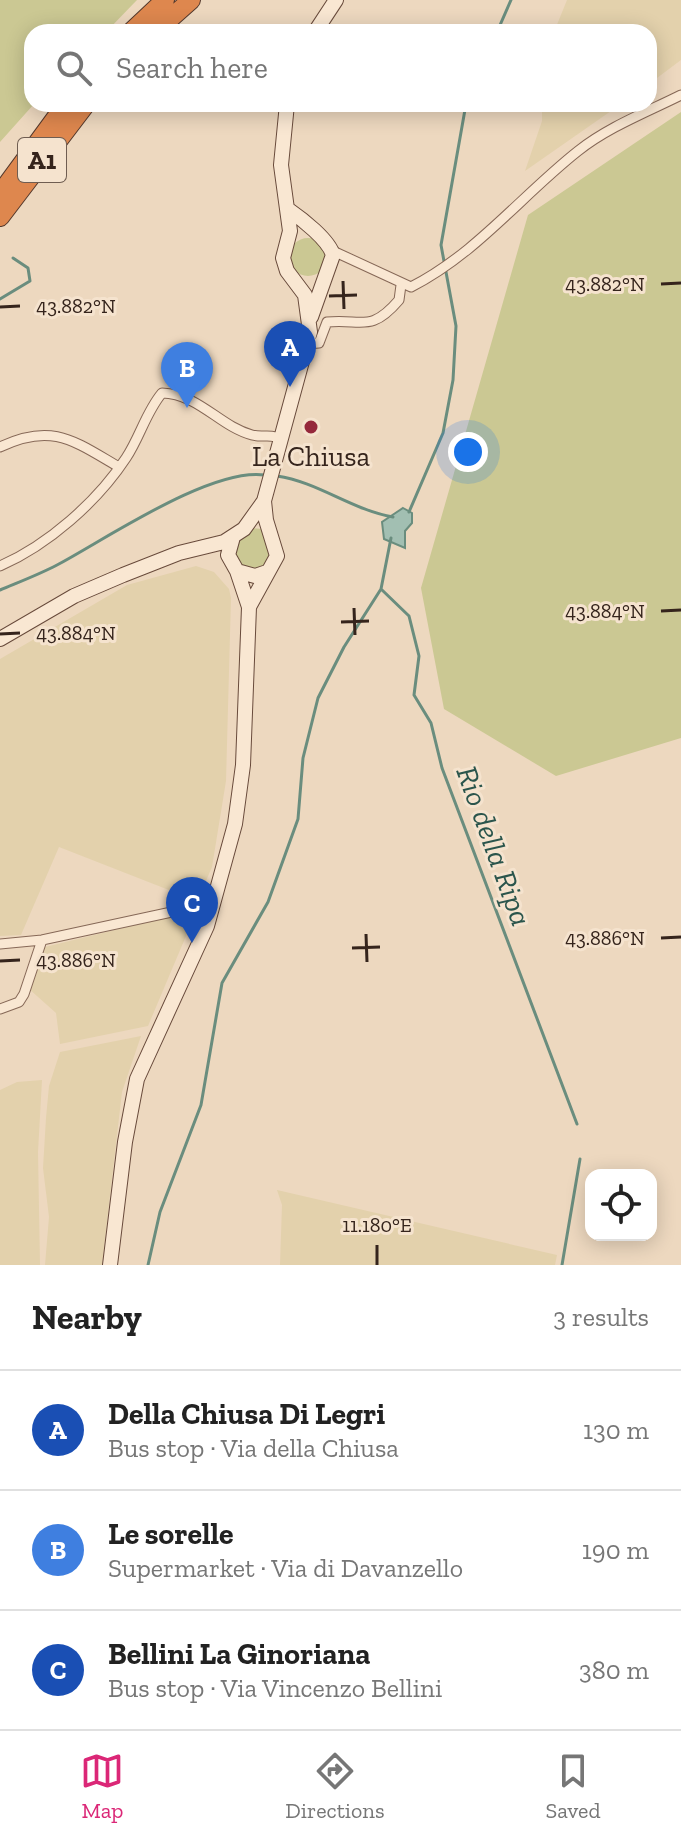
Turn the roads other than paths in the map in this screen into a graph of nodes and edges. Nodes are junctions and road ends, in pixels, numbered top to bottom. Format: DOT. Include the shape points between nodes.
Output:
graph roads {
  1 [pos="165,0"];
  2 [pos="191,0"];
  3 [pos="336,0"];
  4 [pos="140,24"];
  5 [pos="164,24"];
  6 [pos="320,24"];
  7 [pos="681,95"];
  8 [pos="657,108"];
  9 [pos="60,112"];
  10 [pos="80,112"];
  11 [pos="286,112"];
  12 [pos="649,112"];
  13 [pos="0,194"];
  14 [pos="289,210"];
  15 [pos="0,217"];
  16 [pos="312,232"];
  17 [pos="289,240"];
  18 [pos="331,249"];
  19 [pos="349,261"];
  20 [pos="328,270"];
  21 [pos="297,279"];
  22 [pos="401,285"];
  23 [pos="309,319"];
  24 [pos="307,344"];
  25 [pos="282,439"];
  26 [pos="0,447"];
  27 [pos="119,467"];
  28 [pos="266,496"];
  29 [pos="238,533"];
  30 [pos="272,537"];
  31 [pos="193,550"];
  32 [pos="0,566"];
  33 [pos="233,566"];
  34 [pos="267,572"];
  35 [pos="249,607"];
  36 [pos="0,639"];
  37 [pos="213,908"];
  38 [pos="42,940"];
  39 [pos="0,944"];
  40 [pos="0,1009"];
  41 [pos="110,1265"];
  1 -- 4 [label="highway"];
  2 -- 5 [label="highway"];
  3 -- 6 [label="main road"];
  7 -- 8 [label="street"];
  9 -- 13 [label="highway, A1"];
  10 -- 15 [label="highway, A1"];
  11 -- 14 [label="main road" via="281,165"];
  12 -- 22 [label="street" via="580,149 470,249 417,284"];
  14 -- 16 [label="main road"];
  14 -- 17 [label="main road"];
  16 -- 17 [label="main road"];
  16 -- 18 [label="main road"];
  17 -- 21 [label="main road" via="283,258"];
  18 -- 19 [label="street"];
  18 -- 20 [label="main road"];
  19 -- 20 [label="street"];
  19 -- 22 [label="street"];
  20 -- 21 [label="main road" via="309,282"];
  20 -- 23 [label="main road"];
  21 -- 23 [label="main road"];
  22 -- 24 [label="street" via="399,300 374,321 327,322 319,343"];
  23 -- 24 [label="main road"];
  24 -- 25 [label="main road"];
  25 -- 27 [label="street" via="251,435 186,396 162,393"];
  25 -- 28 [label="main road"];
  26 -- 27 [label="street" via="34,435 58,435"];
  27 -- 32 [label="street" via="48,538"];
  28 -- 29 [label="main road"];
  28 -- 30 [label="main road"];
  29 -- 30 [label="main road" via="256,528"];
  29 -- 31 [label="main road"];
  29 -- 33 [label="main road" via="228,548"];
  30 -- 34 [label="main road" via="277,556"];
  31 -- 33 [label="main road"];
  31 -- 36 [label="main road" via="74,596"];
  33 -- 34 [label="main road" via="249,576"];
  33 -- 35 [label="main road"];
  34 -- 35 [label="main road"];
  35 -- 37 [label="main road" via="240,793"];
  37 -- 38 [label="street" via="204,905"];
  37 -- 41 [label="main road" via="137,1079"];
  38 -- 39 [label="street"];
  38 -- 40 [label="street" via="24,994 19,1002"];
}
